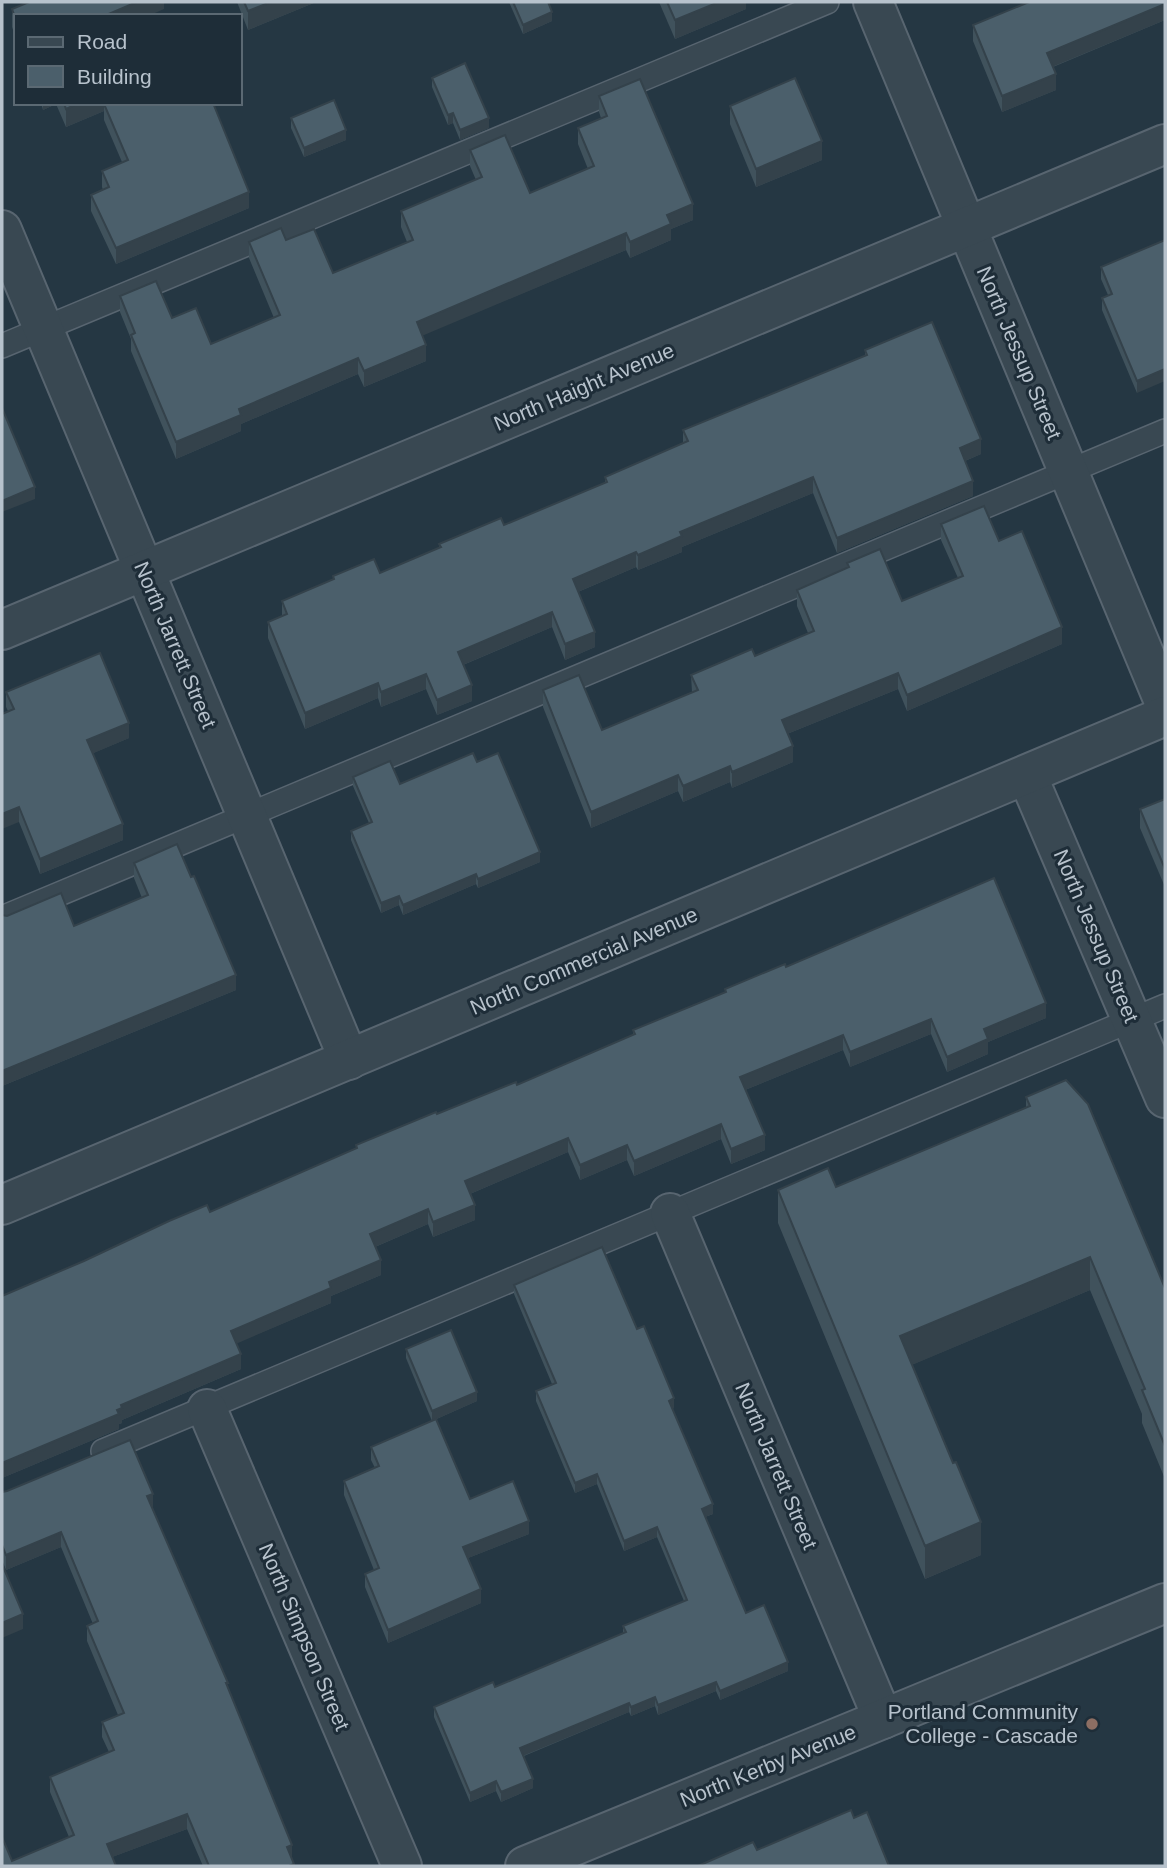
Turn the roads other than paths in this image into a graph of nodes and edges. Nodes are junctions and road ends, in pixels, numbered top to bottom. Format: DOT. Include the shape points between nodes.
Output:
graph roads {
  1 [pos="827,2"];
  2 [pos="873,2"];
  3 [pos="1165,144"];
  4 [pos="967,227"];
  5 [pos="2,230"];
  6 [pos="43,329"];
  7 [pos="2,346"];
  8 [pos="1165,431"];
  9 [pos="1069,472"];
  10 [pos="144,570"];
  11 [pos="2,630"];
  12 [pos="1165,704"];
  13 [pos="1165,716"];
  14 [pos="1027,775"];
  15 [pos="247,816"];
  16 [pos="2,918"];
  17 [pos="1149,1013"];
  18 [pos="349,1060"];
  19 [pos="1165,1098"];
  20 [pos="2,1205"];
  21 [pos="670,1213"];
  22 [pos="207,1409"];
  23 [pos="79,1461"];
  24 [pos="1165,1603"];
  25 [pos="883,1718"];
  26 [pos="402,1866"];
  27 [pos="526,1866"];
  1 -- 6 [label="lane"];
  2 -- 4 [label="street, North Jessup Street"];
  3 -- 4 [label="street, North Haight Avenue"];
  4 -- 9 [label="street, North Jessup Street"];
  4 -- 10 [label="street, North Haight Avenue"];
  5 -- 6 [label="street, North Jarrett Street"];
  6 -- 7 [label="lane"];
  6 -- 10 [label="street, North Jarrett Street"];
  8 -- 9 [label="lane"];
  9 -- 12 [label="street, North Jessup Street"];
  9 -- 15 [label="lane"];
  10 -- 11 [label="street, North Haight Avenue"];
  10 -- 15 [label="street, North Jarrett Street"];
  13 -- 14 [label="street, North Commercial Avenue"];
  14 -- 17 [label="street, North Jessup Street"];
  14 -- 18 [label="street, North Commercial Avenue"];
  15 -- 16 [label="lane"];
  15 -- 18 [label="street, North Jarrett Street"];
  17 -- 19 [label="street, North Jessup Street"];
  17 -- 21 [label="lane"];
  18 -- 20 [label="street, North Commercial Avenue"];
  21 -- 22 [label="lane"];
  21 -- 25 [label="street, North Jarrett Street"];
  22 -- 23 [label="lane"];
  22 -- 26 [label="street, North Simpson Street"];
  24 -- 25 [label="street, North Kerby Avenue"];
  25 -- 27 [label="street, North Kerby Avenue"];
}
